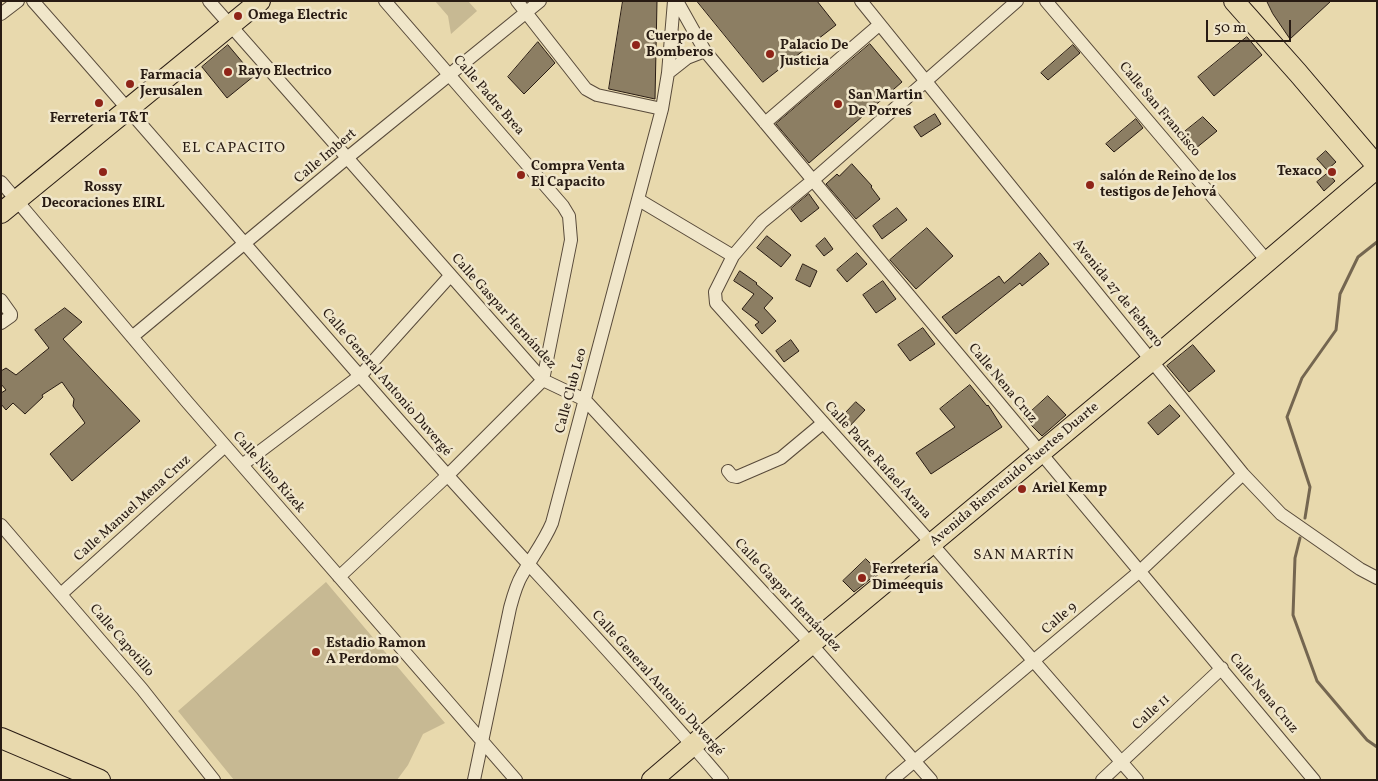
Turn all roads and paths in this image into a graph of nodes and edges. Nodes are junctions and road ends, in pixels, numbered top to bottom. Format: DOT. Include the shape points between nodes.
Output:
graph roads {
  1 [pos="18,1"];
  2 [pos="33,1"];
  3 [pos="209,1"];
  4 [pos="260,1"];
  5 [pos="385,1"];
  6 [pos="517,1"];
  7 [pos="540,1"];
  8 [pos="676,1"];
  9 [pos="860,1"];
  10 [pos="1017,1"];
  11 [pos="1046,1"];
  12 [pos="1234,1"];
  13 [pos="1253,1"];
  14 [pos="526,13"];
  15 [pos="1,14"];
  16 [pos="230,25"];
  17 [pos="879,25"];
  18 [pos="705,51"];
  19 [pos="1298,72"];
  20 [pos="668,73"];
  21 [pos="450,75"];
  22 [pos="925,81"];
  23 [pos="128,108"];
  24 [pos="662,109"];
  25 [pos="765,123"];
  26 [pos="348,158"];
  27 [pos="1377,167"];
  28 [pos="812,181"];
  29 [pos="1,182"];
  30 [pos="17,200"];
  31 [pos="639,200"];
  32 [pos="1,213"];
  33 [pos="244,245"];
  34 [pos="732,256"];
  35 [pos="1268,262"];
  36 [pos="450,276"];
  37 [pos="1,300"];
  38 [pos="1,323"];
  39 [pos="132,337"];
  40 [pos="1152,360"];
  41 [pos="361,375"];
  42 [pos="543,380"];
  43 [pos="585,400"];
  44 [pos="823,423"];
  45 [pos="225,446"];
  46 [pos="1040,453"];
  47 [pos="242,466"];
  48 [pos="728,471"];
  49 [pos="1243,474"];
  50 [pos="448,475"];
  51 [pos="1,525"];
  52 [pos="932,544"];
  53 [pos="528,565"];
  54 [pos="1140,571"];
  55 [pos="339,577"];
  56 [pos="1377,578"];
  57 [pos="61,594"];
  58 [pos="812,644"];
  59 [pos="1034,661"];
  60 [pos="1222,668"];
  61 [pos="1,738"];
  62 [pos="482,742"];
  63 [pos="693,745"];
  64 [pos="915,760"];
  65 [pos="1122,762"];
  66 [pos="100,780"];
  67 [pos="214,780"];
  68 [pos="474,780"];
  69 [pos="516,780"];
  70 [pos="652,780"];
  71 [pos="722,780"];
  72 [pos="892,780"];
  73 [pos="931,780"];
  74 [pos="1102,780"];
  75 [pos="1137,780"];
  76 [pos="1314,780"];
  1 -- 15 [label="street"];
  2 -- 23 [label="street, Calle General Antonio Duvergé"];
  3 -- 16 [label="street, Calle Gaspar Hernández"];
  4 -- 16 [label="main road"];
  5 -- 21 [label="street, Calle Padre Brea"];
  6 -- 14 [label="street"];
  7 -- 14 [label="street, Calle Imbert"];
  8 -- 18 [label="street, Calle Nena Cruz"];
  8 -- 20 [label="street, Calle Club Leo"];
  9 -- 17 [label="street, Avenida 27 de Febrero"];
  10 -- 22 [label="street"];
  11 -- 35 [label="street, Calle San Francisco"];
  12 -- 19 [label="main road"];
  13 -- 19 [label="main road"];
  14 -- 21 [label="street, Calle Imbert"];
  14 -- 24 [label="street" via="586,89 604,97"];
  16 -- 23 [label="main road"];
  16 -- 26 [label="street, Calle Gaspar Hernández"];
  17 -- 22 [label="street, Avenida 27 de Febrero"];
  17 -- 25 [label="street"];
  18 -- 20 [label="street" via="687,58"];
  18 -- 25 [label="street, Calle Nena Cruz"];
  19 -- 27 [label="main road"];
  20 -- 24 [label="street, Calle Club Leo"];
  21 -- 26 [label="street, Calle Imbert"];
  21 -- 42 [label="street, Calle Padre Brea" via="566,211 571,240"];
  22 -- 28 [label="street"];
  22 -- 40 [label="street, Avenida 27 de Febrero"];
  23 -- 30 [label="main road"];
  23 -- 33 [label="street, Calle General Antonio Duvergé"];
  24 -- 31 [label="street, Calle Club Leo"];
  25 -- 28 [label="street, Calle Nena Cruz"];
  26 -- 33 [label="street, Calle Imbert"];
  26 -- 36 [label="street, Calle Gaspar Hernández"];
  27 -- 35 [label="main road, Avenida Bienvenido Fuertes Duarte"];
  28 -- 34 [label="street" via="762,222"];
  28 -- 46 [label="street, Calle Nena Cruz"];
  29 -- 30 [label="street, Calle Nino Rizek"];
  30 -- 32 [label="main road"];
  30 -- 39 [label="street, Calle Nino Rizek"];
  31 -- 34 [label="street"];
  31 -- 43 [label="street, Calle Club Leo"];
  33 -- 39 [label="street, Calle Imbert"];
  33 -- 41 [label="street, Calle General Antonio Duvergé"];
  34 -- 44 [label="street, Calle Padre Rafael Arana" via="714,292 716,303"];
  35 -- 40 [label="main road, Avenida Bienvenido Fuertes Duarte"];
  36 -- 41 [label="street"];
  36 -- 42 [label="street, Calle Gaspar Hernández"];
  37 -- 38 [label="street" via="11,314"];
  39 -- 45 [label="street, Calle Nino Rizek"];
  40 -- 46 [label="main road, Avenida Bienvenido Fuertes Duarte"];
  40 -- 49 [label="street, Avenida 27 de Febrero"];
  41 -- 47 [label="street"];
  41 -- 50 [label="street, Calle General Antonio Duvergé"];
  42 -- 43 [label="street, Calle Gaspar Hernández"];
  42 -- 50 [label="street"];
  43 -- 53 [label="street, Calle Club Leo" via="552,523"];
  43 -- 58 [label="street, Calle Gaspar Hernández"];
  44 -- 48 [label="street" via="781,458 737,477"];
  44 -- 52 [label="street, Calle Padre Rafael Arana"];
  45 -- 47 [label="street, Calle Nino Rizek"];
  45 -- 57 [label="street, Calle Manuel Mena Cruz"];
  46 -- 52 [label="main road, Avenida Bienvenido Fuertes Duarte"];
  46 -- 54 [label="street, Calle Nena Cruz"];
  47 -- 55 [label="street, Calle Nino Rizek"];
  49 -- 54 [label="street, Calle 9"];
  49 -- 56 [label="street, Avenida 27 de Febrero" via="1281,514"];
  50 -- 53 [label="street, Calle General Antonio Duvergé"];
  50 -- 55 [label="street"];
  51 -- 57 [label="street, Calle Capotillo"];
  52 -- 58 [label="main road, Avenida Bienvenido Fuertes Duarte"];
  52 -- 59 [label="street, Calle Padre Rafael Arana"];
  53 -- 62 [label="street, Calle Club Leo" via="515,588"];
  53 -- 63 [label="street, Calle General Antonio Duvergé"];
  54 -- 59 [label="street, Calle 9"];
  54 -- 60 [label="street, Calle Nena Cruz"];
  55 -- 62 [label="street, Calle Nino Rizek"];
  57 -- 67 [label="street, Calle Capotillo" via="142,688"];
  58 -- 63 [label="main road, Avenida Bienvenido Fuertes Duarte"];
  58 -- 64 [label="street, Calle Gaspar Hernández"];
  59 -- 64 [label="street, Calle 9"];
  59 -- 65 [label="street, Calle Padre Rafael Arana"];
  60 -- 65 [label="street, Calle 11"];
  60 -- 76 [label="street, Calle Nena Cruz"];
  61 -- 66 [label="main road"];
  62 -- 68 [label="street, Calle Club Leo"];
  62 -- 69 [label="street, Calle Nino Rizek"];
  63 -- 70 [label="main road, Avenida Bienvenido Fuertes Duarte"];
  63 -- 71 [label="street, Calle General Antonio Duvergé"];
  64 -- 72 [label="street, Calle 9"];
  64 -- 73 [label="street, Calle Gaspar Hernández"];
  65 -- 74 [label="street, Calle 11"];
  65 -- 75 [label="street, Calle Padre Rafael Arana"];
}
